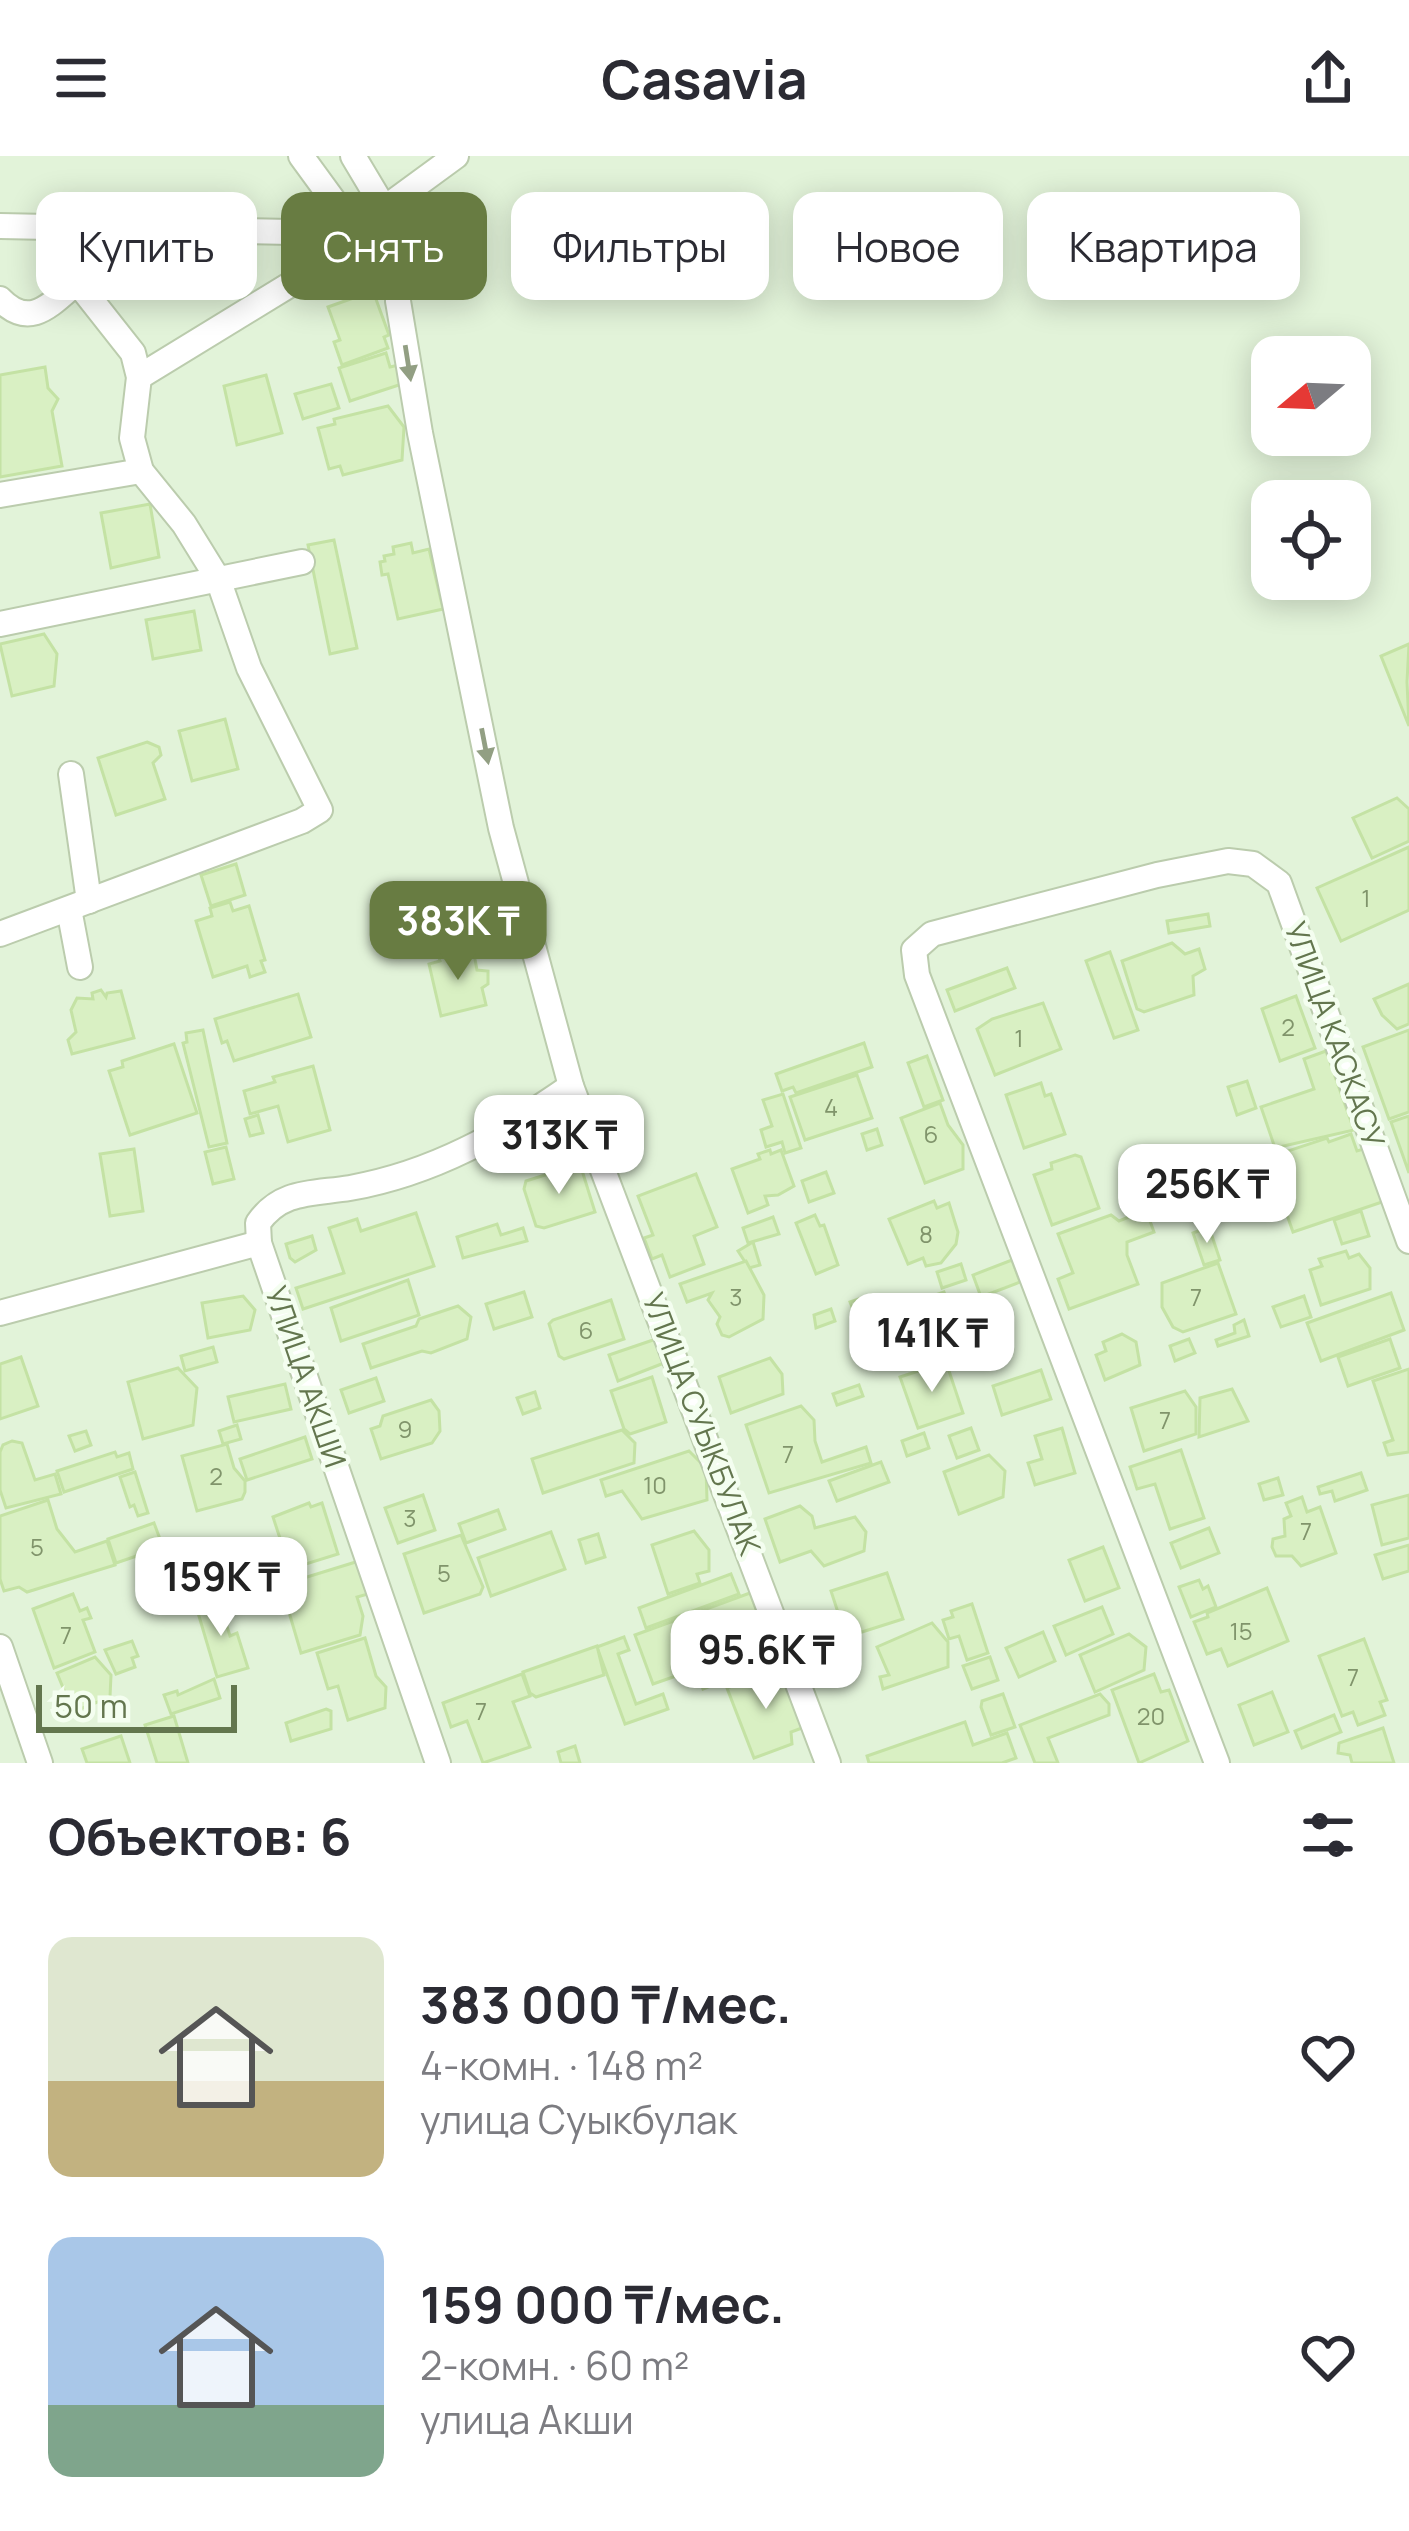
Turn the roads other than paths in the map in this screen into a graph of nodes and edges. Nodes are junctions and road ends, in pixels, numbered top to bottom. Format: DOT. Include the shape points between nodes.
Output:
graph roads {
  1 [pos="302,156"];
  2 [pos="353,156"];
  3 [pos="456,156"];
  4 [pos="324,192"];
  5 [pos="374,192"];
  6 [pos="406,192"];
  7 [pos="36,225"];
  8 [pos="0,226"];
  9 [pos="281,290"];
  10 [pos="0,298"];
  11 [pos="56,300"];
  12 [pos="91,300"];
  13 [pos="398,300"];
  14 [pos="139,377"];
  15 [pos="141,470"];
  16 [pos="0,495"];
  17 [pos="302,562"];
  18 [pos="218,579"];
  19 [pos="0,625"];
  20 [pos="71,775"];
  21 [pos="79,905"];
  22 [pos="0,934"];
  23 [pos="80,967"];
  24 [pos="571,1086"];
  25 [pos="1409,1241"];
  26 [pos="259,1244"];
  27 [pos="0,1313"];
  28 [pos="0,1647"];
  29 [pos="40,1763"];
  30 [pos="438,1763"];
  31 [pos="828,1763"];
  32 [pos="1216,1763"];
  1 -- 4 [label="street"];
  2 -- 5 [label="street, УЛИЦА СУЫКБУЛАК"];
  3 -- 6 [label="street"];
  7 -- 8 [label="street"];
  9 -- 14 [label="street"];
  10 -- 11 [label="street" via="26,316"];
  12 -- 14 [label="street" via="134,353"];
  13 -- 24 [label="street, УЛИЦА СУЫКБУЛАК, one-way" via="501,828"];
  14 -- 15 [label="street" via="132,438"];
  15 -- 16 [label="street"];
  15 -- 18 [label="street"];
  17 -- 18 [label="street"];
  18 -- 19 [label="street"];
  18 -- 21 [label="street" via="249,668 320,810"];
  20 -- 21 [label="street"];
  21 -- 22 [label="street"];
  21 -- 23 [label="street"];
  24 -- 26 [label="street" via="476,1148 369,1184 277,1200 258,1223"];
  24 -- 31 [label="street, УЛИЦА СУЫКБУЛАК"];
  25 -- 32 [label="street, УЛИЦА КАСКАСУ" via="1279,883 1253,864 1157,875 932,934 914,950"];
  26 -- 27 [label="street"];
  26 -- 30 [label="street, УЛИЦА АКШИ"];
  28 -- 29 [label="street"];
}
